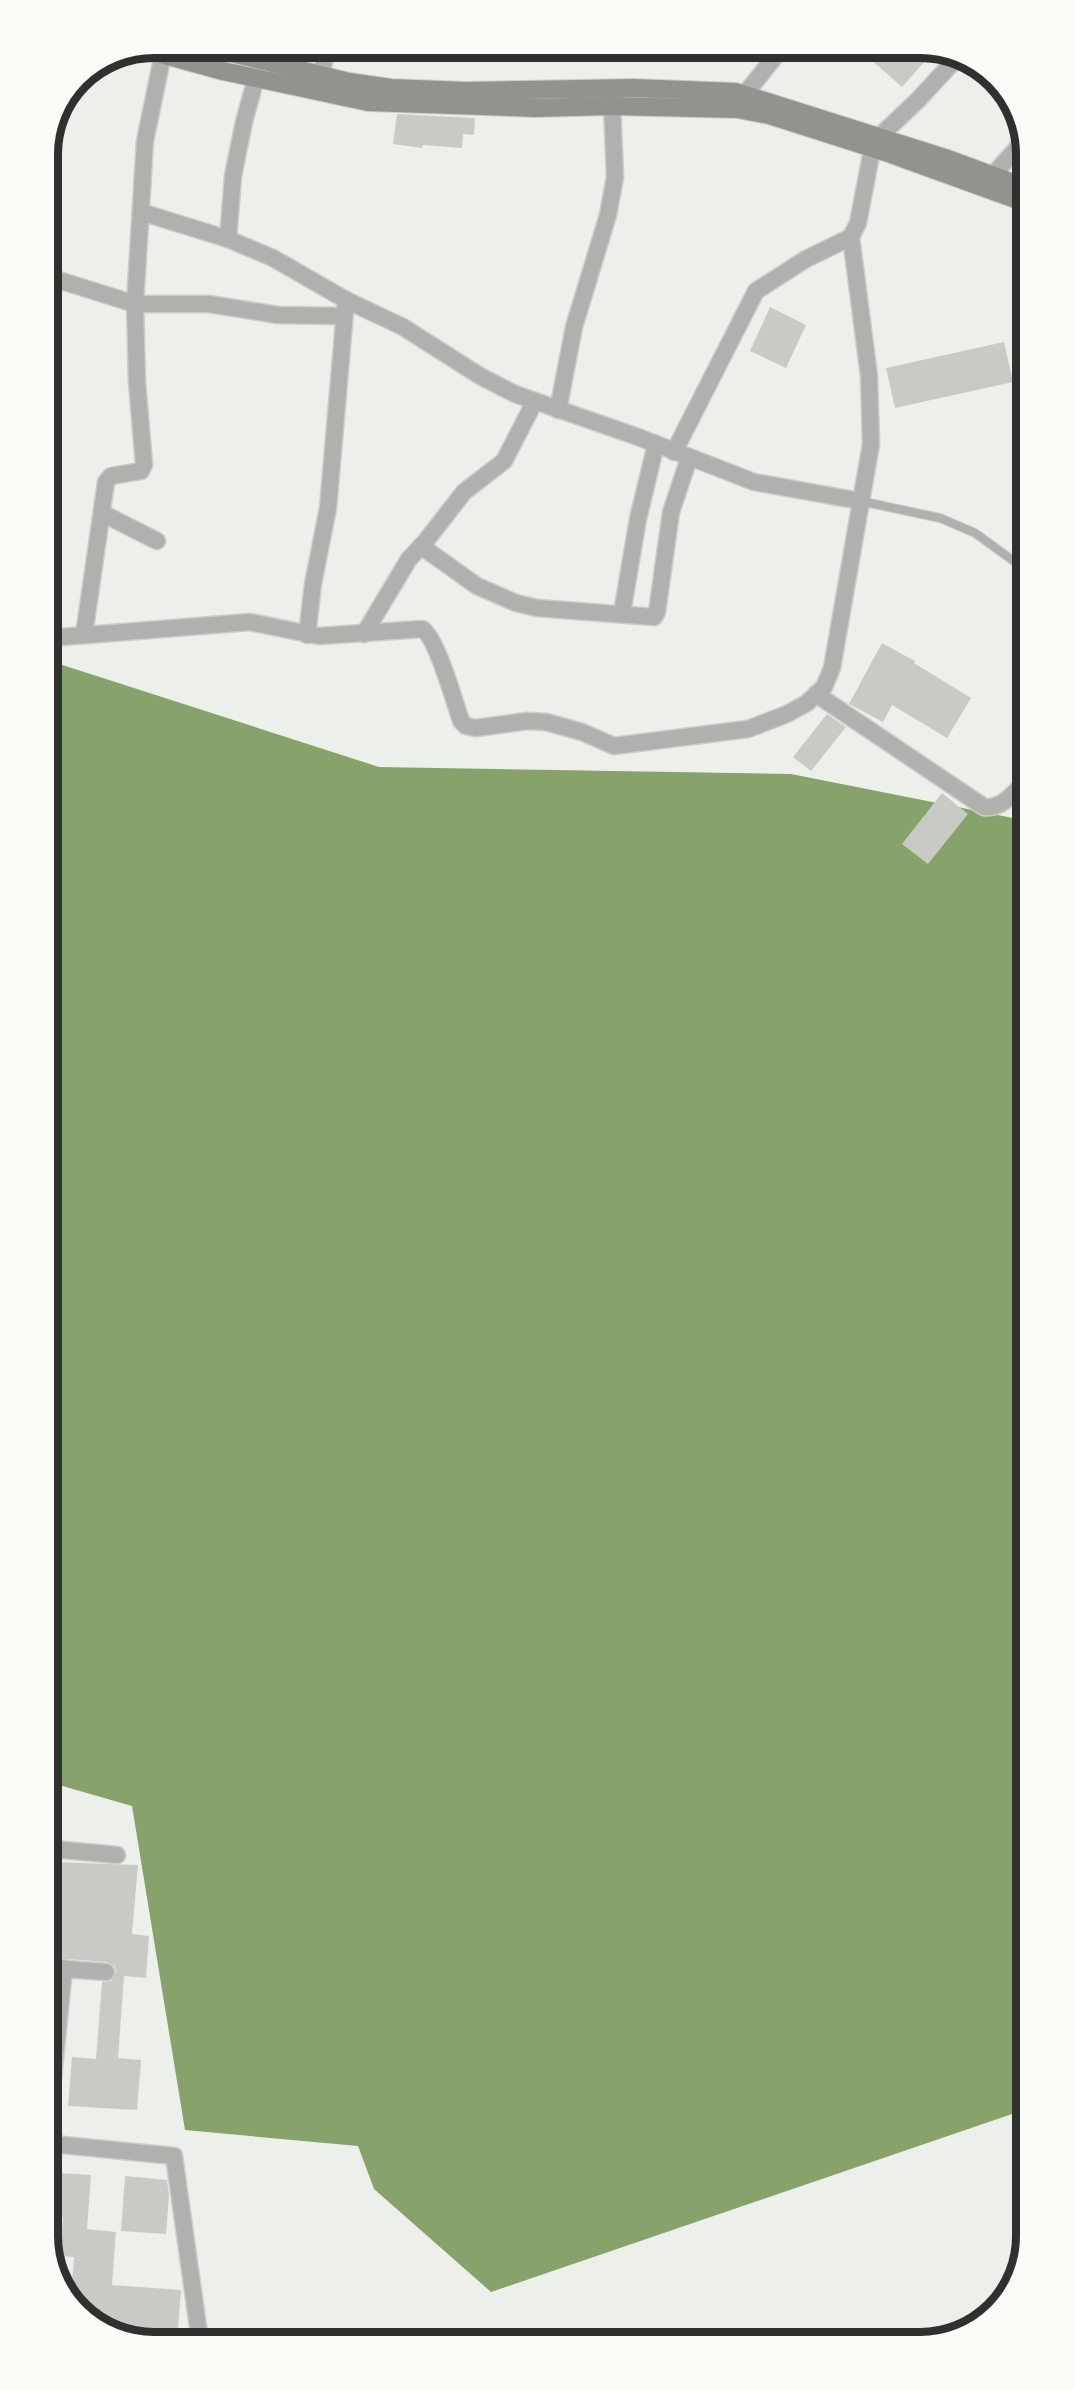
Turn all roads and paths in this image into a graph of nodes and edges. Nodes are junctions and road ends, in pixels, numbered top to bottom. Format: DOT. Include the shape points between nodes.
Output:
graph roads {
  1 [pos="154,59"];
  2 [pos="182,59"];
  3 [pos="244,59"];
  4 [pos="325,59"];
  5 [pos="774,59"];
  6 [pos="951,64"];
  7 [pos="256,78"];
  8 [pos="318,84"];
  9 [pos="741,102"];
  10 [pos="612,106"];
  11 [pos="875,143"];
  12 [pos="1016,150"];
  13 [pos="992,176"];
  14 [pos="1016,184"];
  15 [pos="1016,199"];
  16 [pos="141,212"];
  17 [pos="851,237"];
  18 [pos="228,239"];
  19 [pos="59,280"];
  20 [pos="135,304"];
  21 [pos="345,308"];
  22 [pos="535,401"];
  23 [pos="558,410"];
  24 [pos="656,444"];
  25 [pos="682,455"];
  26 [pos="860,501"];
  27 [pos="102,513"];
  28 [pos="157,541"];
  29 [pos="421,546"];
  30 [pos="1016,563"];
  31 [pos="622,613"];
  32 [pos="364,633"];
  33 [pos="84,635"];
  34 [pos="307,635"];
  35 [pos="59,637"];
  36 [pos="816,694"];
  37 [pos="1016,791"];
  38 [pos="59,1850"];
  39 [pos="117,1855"];
  40 [pos="59,1968"];
  41 [pos="106,1972"];
  42 [pos="59,2145"];
  43 [pos="199,2331"];
  1 -- 16 [label="street"];
  2 -- 7 [label="street"];
  3 -- 8 [label="street"];
  4 -- 8 [label="street"];
  5 -- 9 [label="street"];
  6 -- 11 [label="street"];
  7 -- 8 [label="street"];
  7 -- 18 [label="street" via="233,176"];
  8 -- 9 [label="street" via="349,82 453,91 723,91"];
  8 -- 10 [label="street" via="368,102 535,108"];
  9 -- 10 [label="street"];
  9 -- 11 [label="street"];
  10 -- 23 [label="street" via="615,177 608,215 574,327"];
  11 -- 13 [label="street"];
  11 -- 15 [label="street"];
  11 -- 17 [label="street" via="858,223"];
  12 -- 13 [label="street"];
  13 -- 14 [label="street"];
  16 -- 18 [label="street"];
  16 -- 20 [label="street"];
  17 -- 25 [label="street" via="806,260 756,291 749,300"];
  17 -- 26 [label="street" via="872,412 871,444"];
  18 -- 21 [label="street" via="273,258"];
  19 -- 20 [label="street"];
  20 -- 21 [label="street" via="209,304 278,315"];
  20 -- 27 [label="street" via="144,465 136,473 108,478"];
  21 -- 22 [label="street" via="403,327 486,380"];
  21 -- 34 [label="street" via="328,507"];
  22 -- 23 [label="street"];
  22 -- 29 [label="street" via="504,461 464,492"];
  23 -- 24 [label="street"];
  24 -- 25 [label="street"];
  24 -- 31 [label="street"];
  25 -- 26 [label="street" via="754,483"];
  25 -- 31 [label="street" via="657,612 648,618"];
  26 -- 30 [label="lane" via="940,518 975,533"];
  26 -- 36 [label="street" via="832,668 824,687"];
  27 -- 28 [label="street"];
  27 -- 33 [label="street"];
  29 -- 31 [label="street" via="477,586 509,600 537,608"];
  29 -- 32 [label="street" via="401,569"];
  32 -- 34 [label="street"];
  32 -- 36 [label="street" via="416,629 428,633 461,721 471,727 546,722 614,746 748,729 788,714"];
  33 -- 34 [label="street" via="250,622"];
  33 -- 35 [label="street"];
  36 -- 37 [label="street" via="984,807 992,808 1006,801"];
  38 -- 39 [label="street"];
  40 -- 41 [label="street"];
  42 -- 43 [label="street" via="174,2156"];
}
